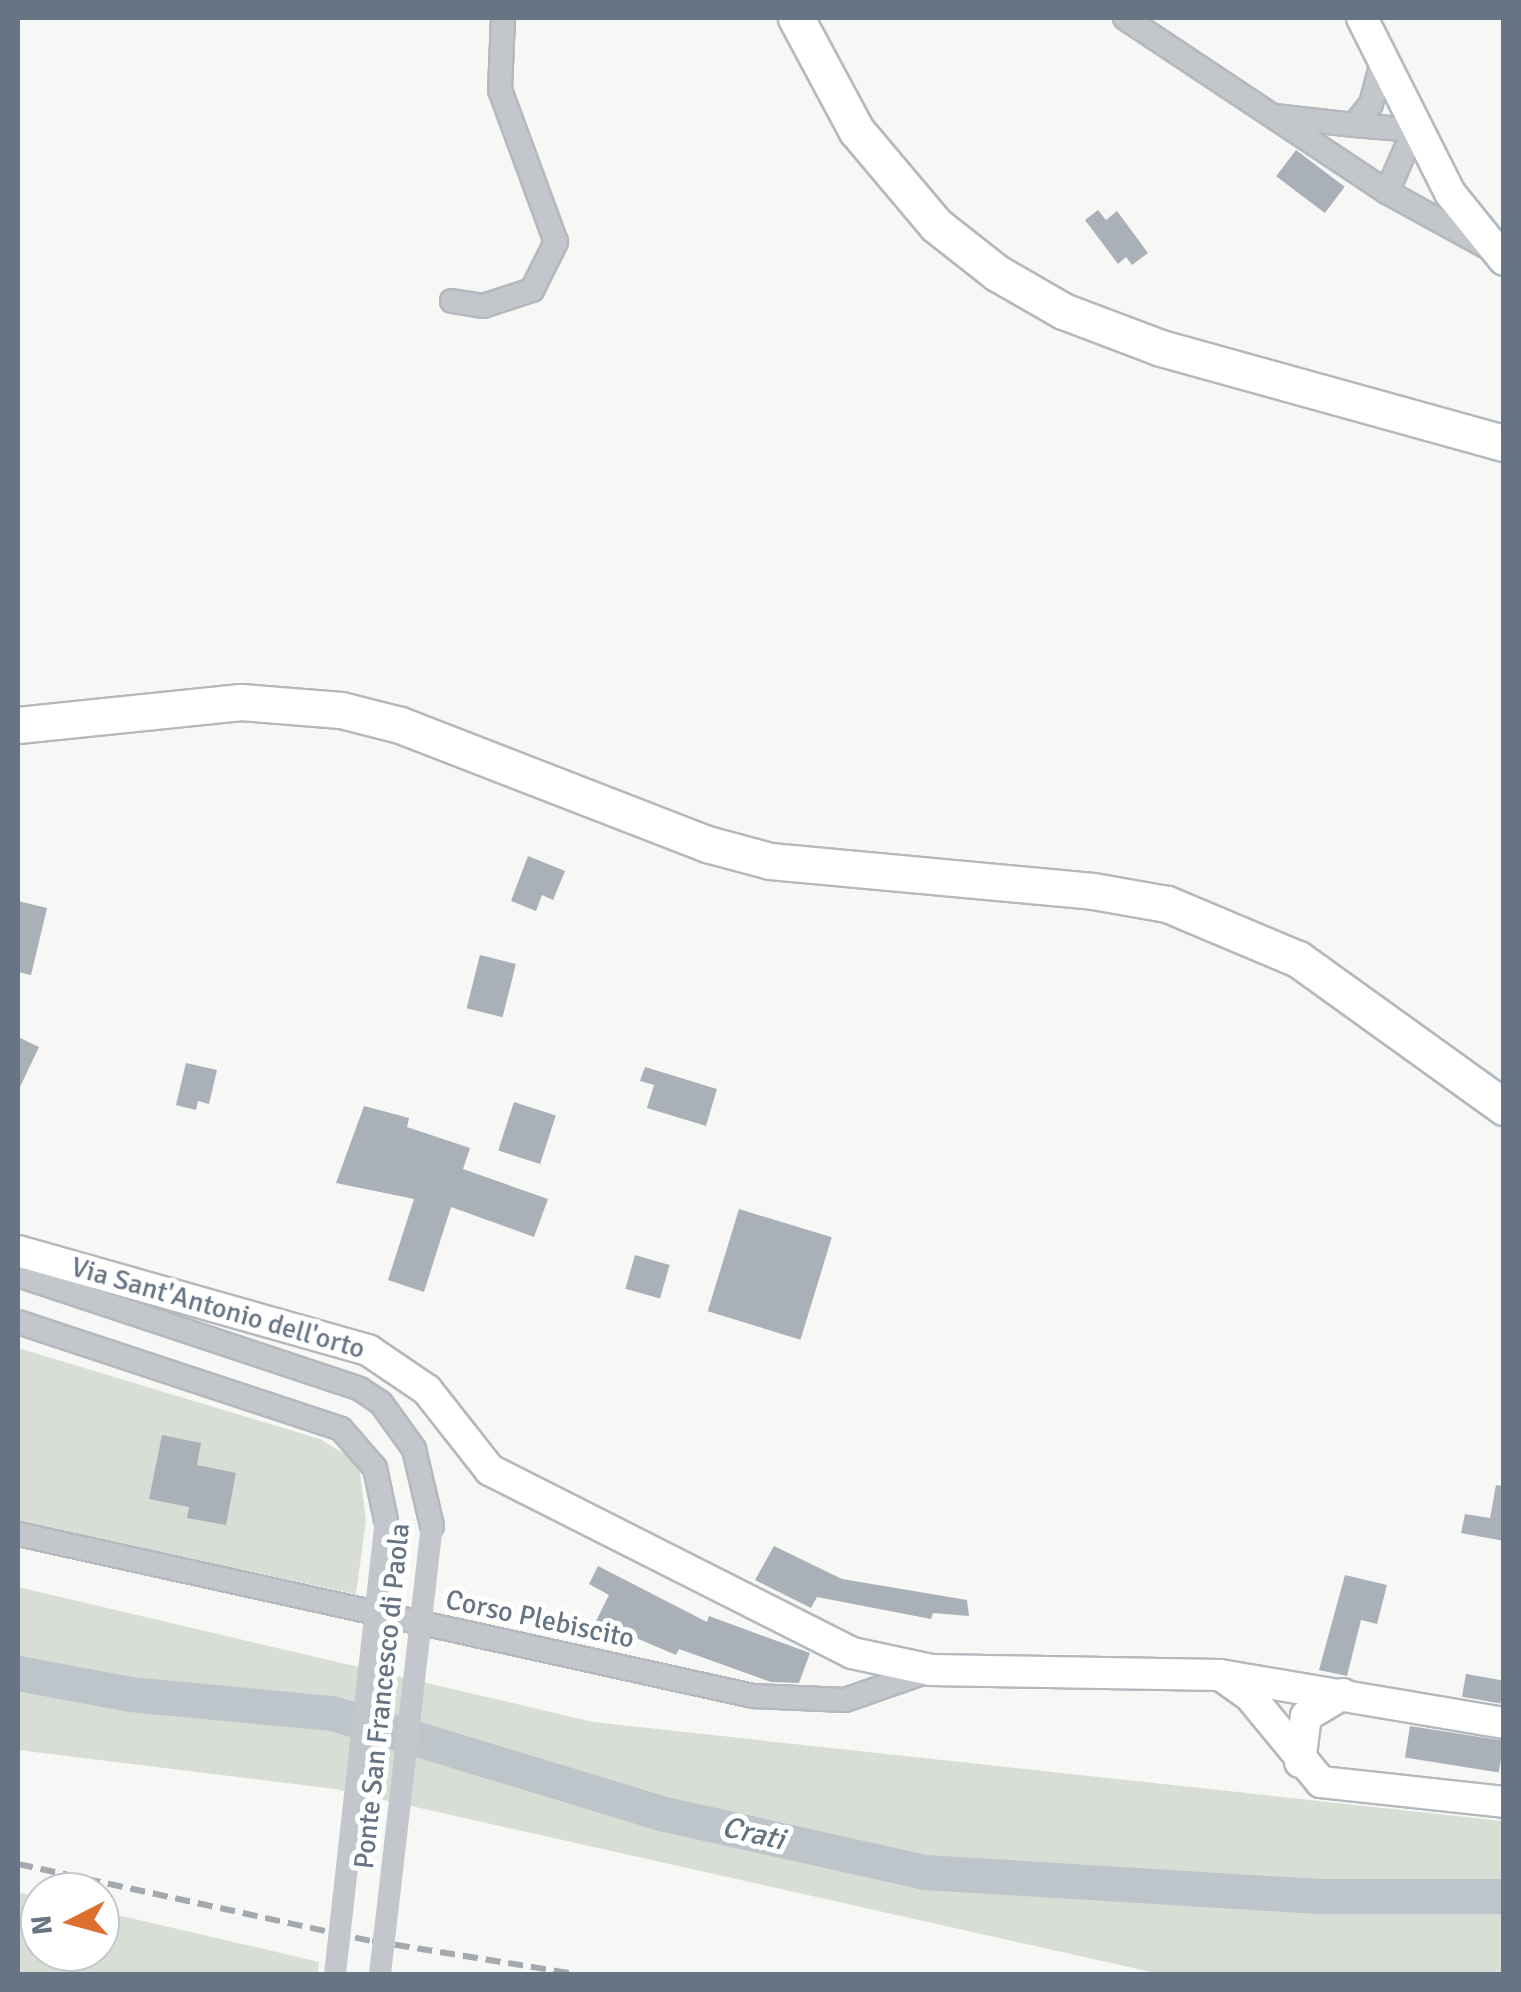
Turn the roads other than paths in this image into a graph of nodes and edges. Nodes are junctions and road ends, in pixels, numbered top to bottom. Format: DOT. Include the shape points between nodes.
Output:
graph roads {
  1 [pos="502,18"];
  2 [pos="796,18"];
  3 [pos="824,18"];
  4 [pos="1125,18"];
  5 [pos="1362,18"];
  6 [pos="1382,62"];
  7 [pos="1266,115"];
  8 [pos="1354,124"];
  9 [pos="856,130"];
  10 [pos="1414,130"];
  11 [pos="1387,192"];
  12 [pos="1497,255"];
  13 [pos="452,301"];
  14 [pos="1504,443"];
  15 [pos="18,725"];
  16 [pos="1504,1107"];
  17 [pos="18,1251"];
  18 [pos="18,1275"];
  19 [pos="18,1322"];
  20 [pos="18,1534"];
  21 [pos="931,1670"];
  22 [pos="1220,1675"];
  23 [pos="1342,1694"];
  24 [pos="1504,1723"];
  25 [pos="1300,1762"];
  26 [pos="1504,1802"];
  27 [pos="335,1974"];
  28 [pos="380,1974"];
  1 -- 13 [label="street" via="500,90 556,242 532,290 483,306"];
  2 -- 9 [label="main road"];
  3 -- 9 [label="main road"];
  4 -- 7 [label="street"];
  5 -- 6 [label="street"];
  6 -- 8 [label="street" via="1372,104"];
  6 -- 10 [label="street"];
  7 -- 8 [label="street"];
  7 -- 11 [label="street"];
  8 -- 10 [label="street"];
  9 -- 14 [label="main road" via="936,225 1063,311 1161,348"];
  10 -- 11 [label="street"];
  10 -- 12 [label="street"];
  11 -- 12 [label="street"];
  15 -- 16 [label="main road" via="241,702 341,710 400,725 707,844 770,860 1166,904 1298,959"];
  17 -- 21 [label="street, Via Sant'Antonio dell'orto" via="368,1350 427,1390 490,1470 852,1653"];
  18 -- 28 [label="street, Ponte San Francesco di Paola, bridge" via="360,1389 381,1403 414,1449 432,1526"];
  19 -- 27 [label="street, Ponte San Francesco di Paola, bridge" via="330,1423 375,1468 386,1520"];
  20 -- 21 [label="street, Corso Plebiscito" via="753,1696 846,1700"];
  21 -- 22 [label="street"];
  22 -- 23 [label="street"];
  22 -- 25 [label="street" via="1249,1695"];
  23 -- 24 [label="street"];
  23 -- 25 [label="street" via="1306,1716"];
  25 -- 26 [label="street" via="1321,1782"];
}
